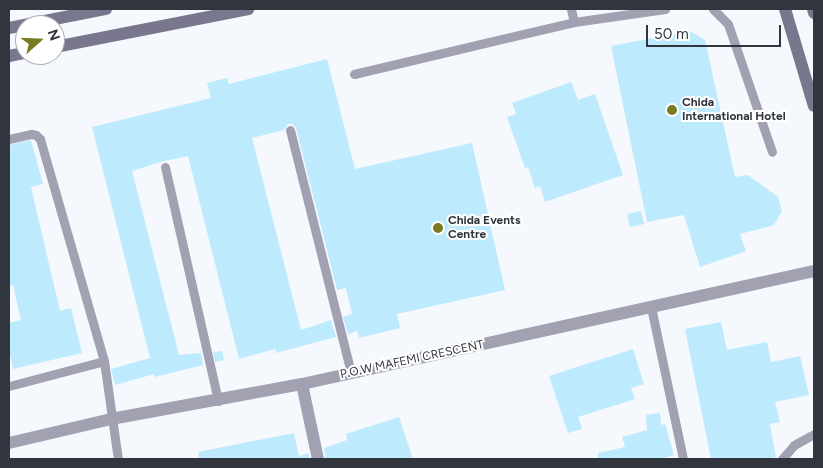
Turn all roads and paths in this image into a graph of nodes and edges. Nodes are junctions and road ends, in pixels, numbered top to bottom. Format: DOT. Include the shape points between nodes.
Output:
graph roads {
  1 [pos="106,9"];
  2 [pos="248,9"];
  3 [pos="571,9"];
  4 [pos="665,9"];
  5 [pos="713,9"];
  6 [pos="785,9"];
  7 [pos="813,9"];
  8 [pos="814,13"];
  9 [pos="574,22"];
  10 [pos="9,28"];
  11 [pos="65,45"];
  12 [pos="354,74"];
  13 [pos="814,106"];
  14 [pos="290,130"];
  15 [pos="9,139"];
  16 [pos="772,152"];
  17 [pos="165,167"];
  18 [pos="814,271"];
  19 [pos="650,307"];
  20 [pos="104,361"];
  21 [pos="351,373"];
  22 [pos="302,384"];
  23 [pos="9,386"];
  24 [pos="218,401"];
  25 [pos="111,419"];
  26 [pos="814,434"];
  27 [pos="9,443"];
  28 [pos="118,459"];
  29 [pos="318,459"];
  30 [pos="683,459"];
  31 [pos="782,459"];
  1 -- 10 [label="street"];
  2 -- 11 [label="street"];
  3 -- 9 [label="lane"];
  4 -- 9 [label="lane"];
  5 -- 16 [label="lane" via="728,24"];
  6 -- 13 [label="street"];
  7 -- 8 [label="street"];
  9 -- 12 [label="lane"];
  14 -- 21 [label="lane"];
  15 -- 20 [label="lane" via="31,134 40,139"];
  17 -- 24 [label="lane"];
  18 -- 19 [label="street, P.O.W MAFEMI CRESCENT"];
  19 -- 21 [label="street, P.O.W MAFEMI CRESCENT"];
  19 -- 30 [label="lane"];
  20 -- 23 [label="lane"];
  20 -- 25 [label="lane"];
  21 -- 22 [label="street, P.O.W MAFEMI CRESCENT"];
  22 -- 24 [label="street, P.O.W MAFEMI CRESCENT"];
  22 -- 29 [label="street"];
  24 -- 25 [label="street, P.O.W MAFEMI CRESCENT"];
  25 -- 27 [label="street, P.O.W MAFEMI CRESCENT"];
  25 -- 28 [label="lane"];
  26 -- 31 [label="lane" via="794,445"];
}
